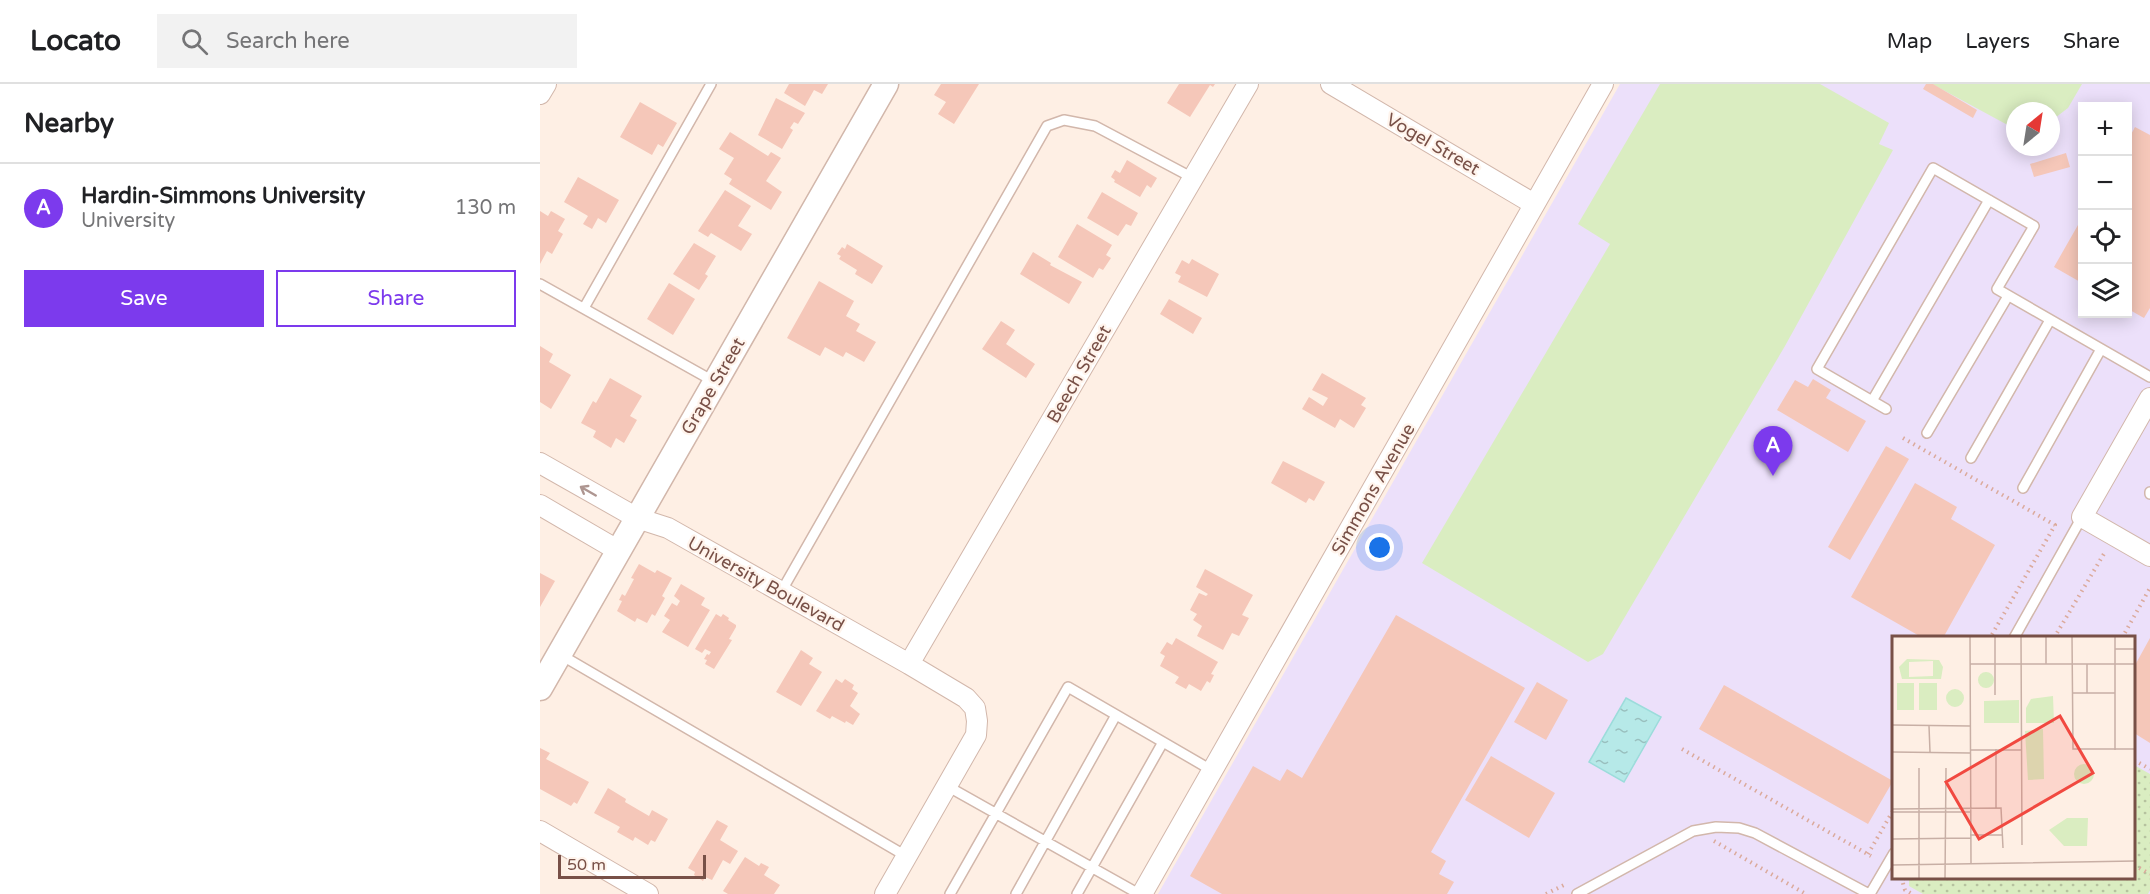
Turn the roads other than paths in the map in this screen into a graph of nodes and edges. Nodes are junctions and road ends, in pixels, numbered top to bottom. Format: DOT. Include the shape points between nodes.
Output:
graph roads {
  1 [pos="546,84"];
  2 [pos="711,84"];
  3 [pos="886,84"];
  4 [pos="1248,84"];
  5 [pos="1331,84"];
  6 [pos="1603,84"];
  7 [pos="540,94"];
  8 [pos="1193,178"];
  9 [pos="1989,200"];
  10 [pos="1534,204"];
  11 [pos="540,284"];
  12 [pos="2008,296"];
  13 [pos="584,308"];
  14 [pos="2050,320"];
  15 [pos="2101,349"];
  16 [pos="2150,378"];
  17 [pos="715,382"];
  18 [pos="2150,398"];
  19 [pos="1872,400"];
  20 [pos="1886,409"];
  21 [pos="1927,433"];
  22 [pos="1971,458"];
  23 [pos="540,463"];
  24 [pos="2023,488"];
  25 [pos="540,505"];
  26 [pos="2082,517"];
  27 [pos="637,518"];
  28 [pos="619,551"];
  29 [pos="2150,556"];
  30 [pos="781,592"];
  31 [pos="2015,636"];
  32 [pos="559,654"];
  33 [pos="909,664"];
  34 [pos="540,687"];
  35 [pos="1116,715"];
  36 [pos="1162,742"];
  37 [pos="1213,771"];
  38 [pos="947,786"];
  39 [pos="996,813"];
  40 [pos="540,831"];
  41 [pos="1045,841"];
  42 [pos="1892,855"];
  43 [pos="906,856"];
  44 [pos="1092,867"];
  45 [pos="648,894"];
  46 [pos="885,894"];
  47 [pos="950,894"];
  48 [pos="1016,894"];
  49 [pos="1077,894"];
  50 [pos="1141,894"];
  51 [pos="1577,894"];
  52 [pos="1870,894"];
  1 -- 7 [label="street"];
  2 -- 13 [label="lane"];
  3 -- 17 [label="street, Grape Street"];
  4 -- 8 [label="street, Beech Street"];
  5 -- 10 [label="street, Vogel Street"];
  6 -- 10 [label="street, Simmons Avenue"];
  8 -- 30 [label="lane" via="1095,126 1064,120 1047,126"];
  8 -- 33 [label="street, Beech Street"];
  9 -- 12 [label="lane" via="2034,226 1997,290"];
  9 -- 19 [label="lane"];
  9 -- 19 [label="lane" via="1933,168 1817,369"];
  10 -- 37 [label="street, Simmons Avenue"];
  11 -- 13 [label="lane"];
  12 -- 14 [label="lane"];
  12 -- 21 [label="lane"];
  13 -- 17 [label="lane"];
  14 -- 15 [label="lane"];
  14 -- 22 [label="lane"];
  15 -- 16 [label="lane"];
  15 -- 24 [label="lane"];
  17 -- 27 [label="street, Grape Street"];
  18 -- 26 [label="street"];
  19 -- 20 [label="lane"];
  27 -- 23 [label="street, University Boulevard, one-way"];
  25 -- 28 [label="street"];
  26 -- 29 [label="street"];
  26 -- 31 [label="lane"];
  27 -- 28 [label="street, Grape Street"];
  27 -- 30 [label="street, University Boulevard" via="668,528"];
  28 -- 32 [label="street, Grape Street"];
  30 -- 33 [label="street, University Boulevard"];
  32 -- 34 [label="street, Grape Street"];
  32 -- 43 [label="lane"];
  33 -- 38 [label="street, University Boulevard" via="966,698 975,708 976,735"];
  35 -- 36 [label="lane"];
  35 -- 39 [label="lane" via="1068,687"];
  35 -- 41 [label="lane"];
  36 -- 37 [label="lane"];
  36 -- 44 [label="lane"];
  37 -- 50 [label="street, Simmons Avenue"];
  38 -- 39 [label="lane"];
  38 -- 43 [label="street"];
  39 -- 41 [label="lane"];
  39 -- 47 [label="lane"];
  40 -- 45 [label="street"];
  41 -- 44 [label="lane"];
  41 -- 48 [label="lane"];
  42 -- 52 [label="lane"];
  43 -- 46 [label="street"];
  44 -- 49 [label="lane"];
  44 -- 50 [label="lane"];
  51 -- 52 [label="lane" via="1693,831 1716,827 1755,833"];
}
